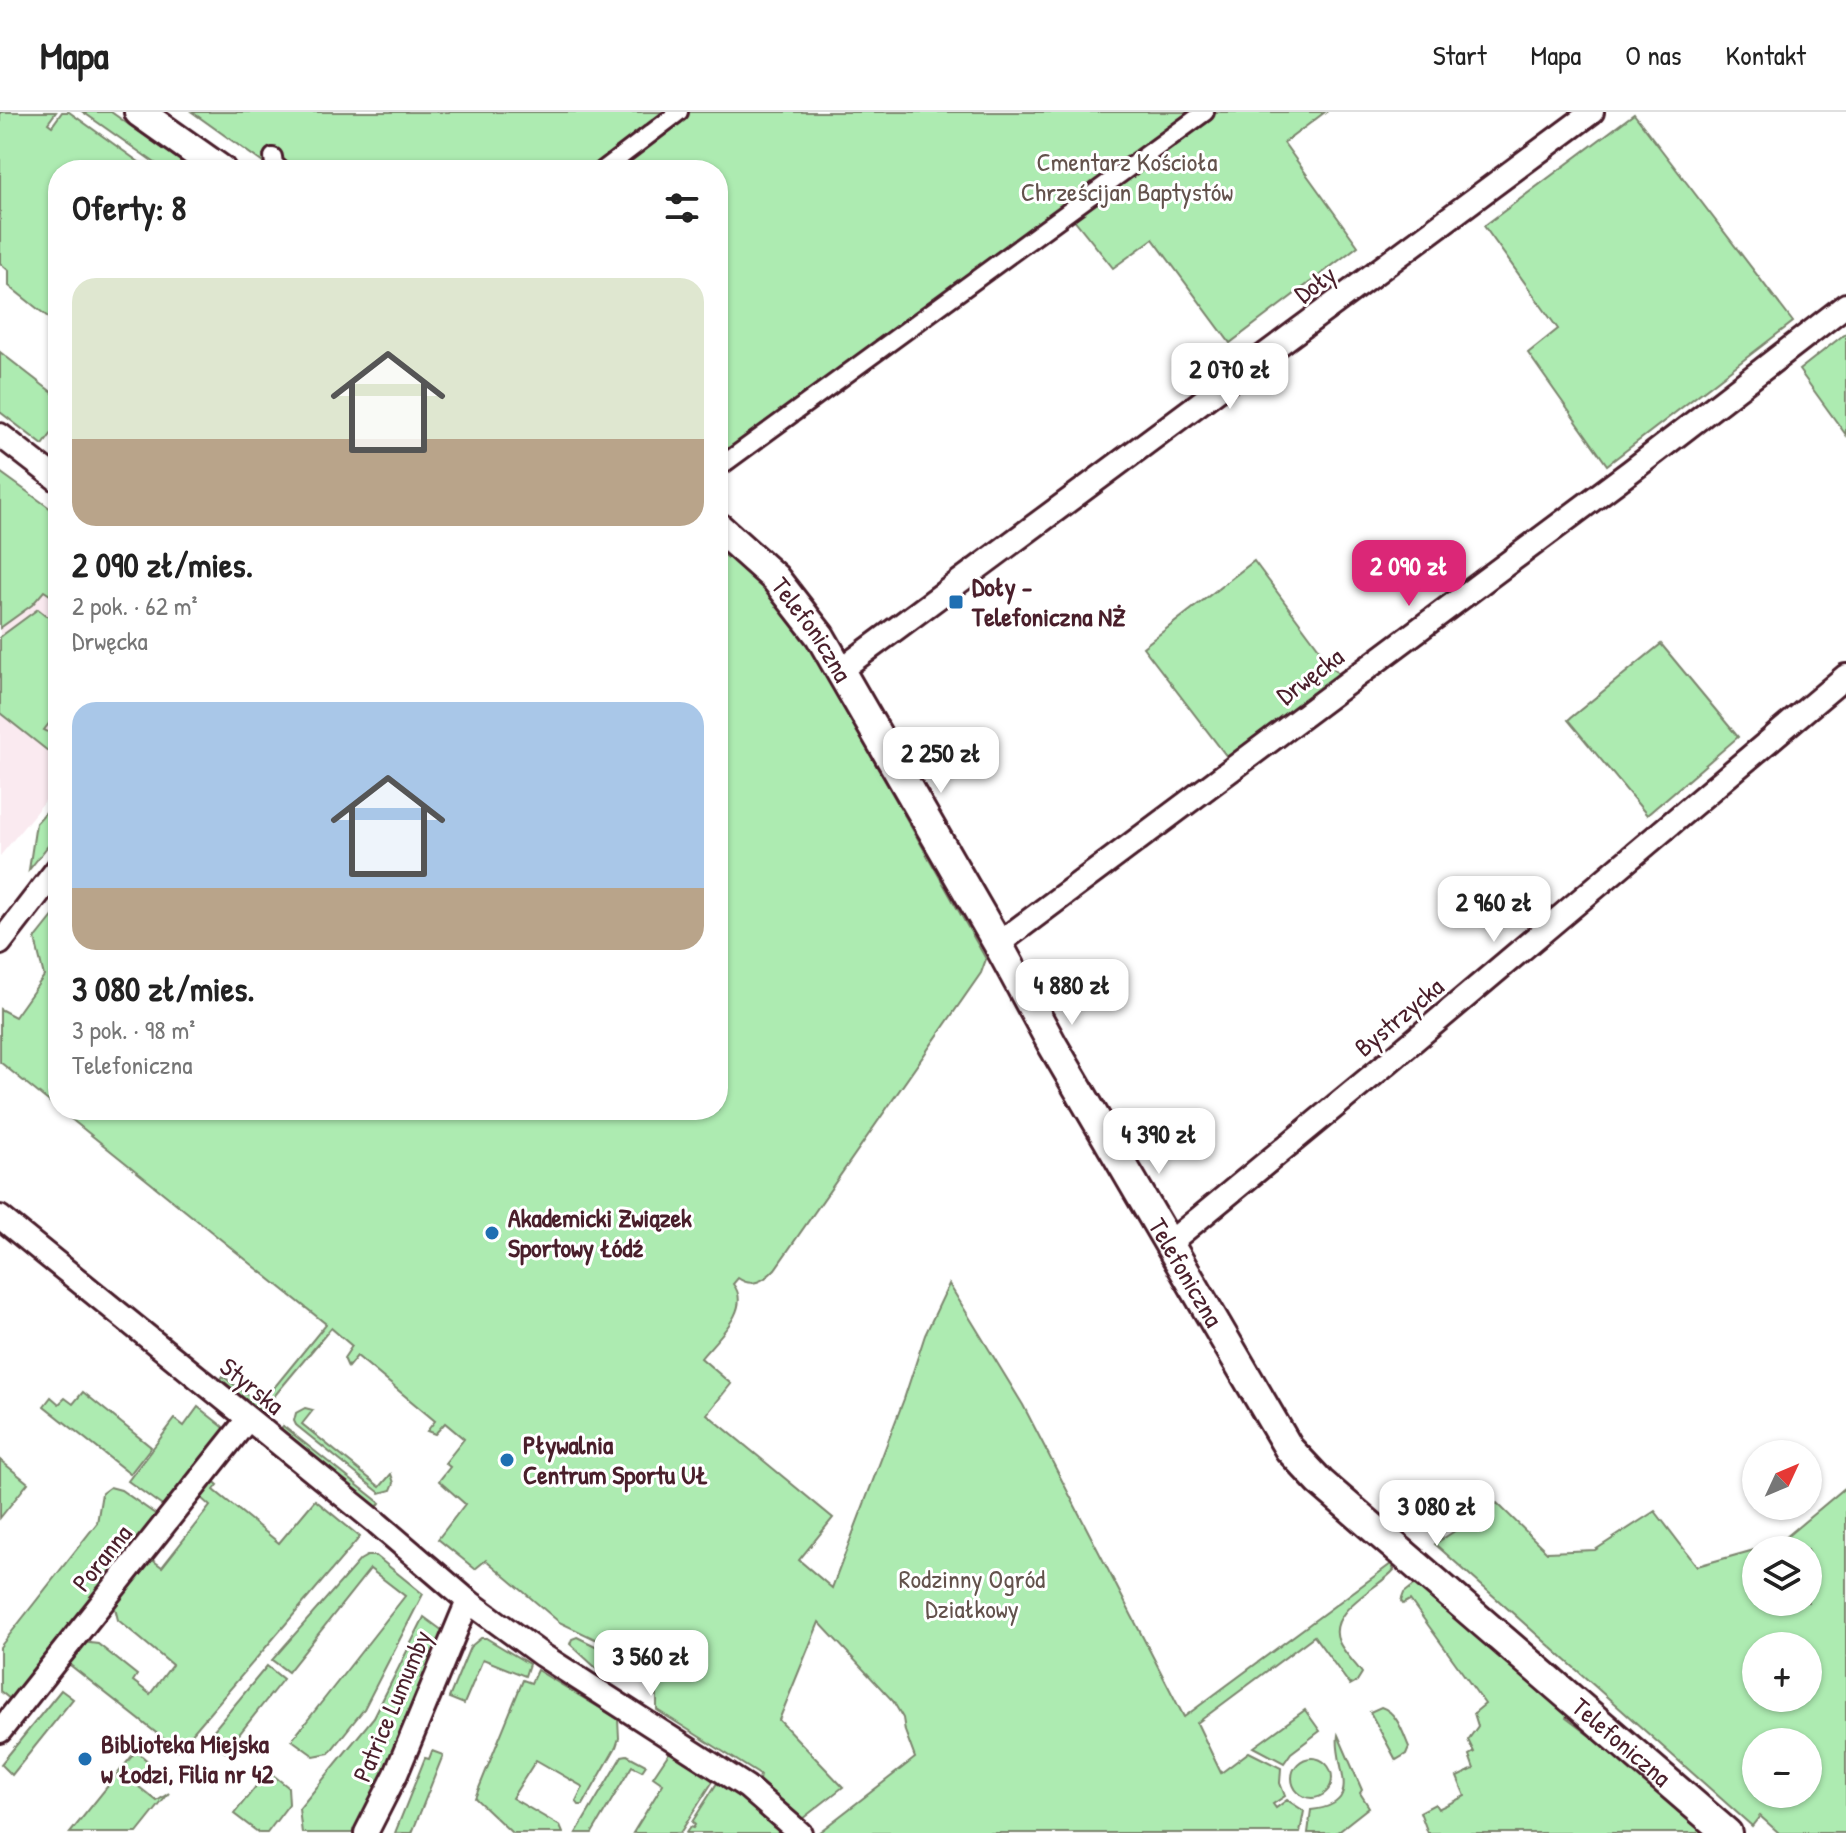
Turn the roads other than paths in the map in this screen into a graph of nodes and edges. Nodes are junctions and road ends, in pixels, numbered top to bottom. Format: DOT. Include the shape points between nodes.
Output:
graph roads {
  1 [pos="139,112"];
  2 [pos="679,112"];
  3 [pos="1205,112"];
  4 [pos="1592,112"];
  5 [pos="207,160"];
  6 [pos="616,160"];
  7 [pos="1846,305"];
  8 [pos="0,435"];
  9 [pos="728,461"];
  10 [pos="48,472"];
  11 [pos="728,536"];
  12 [pos="839,671"];
  13 [pos="1846,676"];
  14 [pos="48,881"];
  15 [pos="0,943"];
  16 [pos="998,944"];
  17 [pos="0,1217"];
  18 [pos="1168,1244"];
  19 [pos="248,1419"];
  20 [pos="468,1601"];
  21 [pos="0,1731"];
  22 [pos="366,1833"];
  23 [pos="800,1833"];
  24 [pos="1727,1833"];
  1 -- 5 [label="street"];
  2 -- 6 [label="street"];
  3 -- 9 [label="street"];
  4 -- 12 [label="street, Doły"];
  7 -- 16 [label="street, Drwęcka"];
  8 -- 10 [label="street"];
  11 -- 12 [label="street, Telefoniczna" via="786,591"];
  12 -- 16 [label="street, Telefoniczna"];
  13 -- 18 [label="street, Bystrzycka"];
  14 -- 15 [label="street"];
  16 -- 18 [label="street, Telefoniczna"];
  17 -- 19 [label="street, Styrska"];
  18 -- 24 [label="street, Telefoniczna" via="1278,1433 1306,1468"];
  19 -- 20 [label="street, Styrska"];
  19 -- 21 [label="street, Poranna"];
  20 -- 22 [label="street, Patrice Lumumby"];
  20 -- 23 [label="street, Styrska" via="747,1787"];
}
